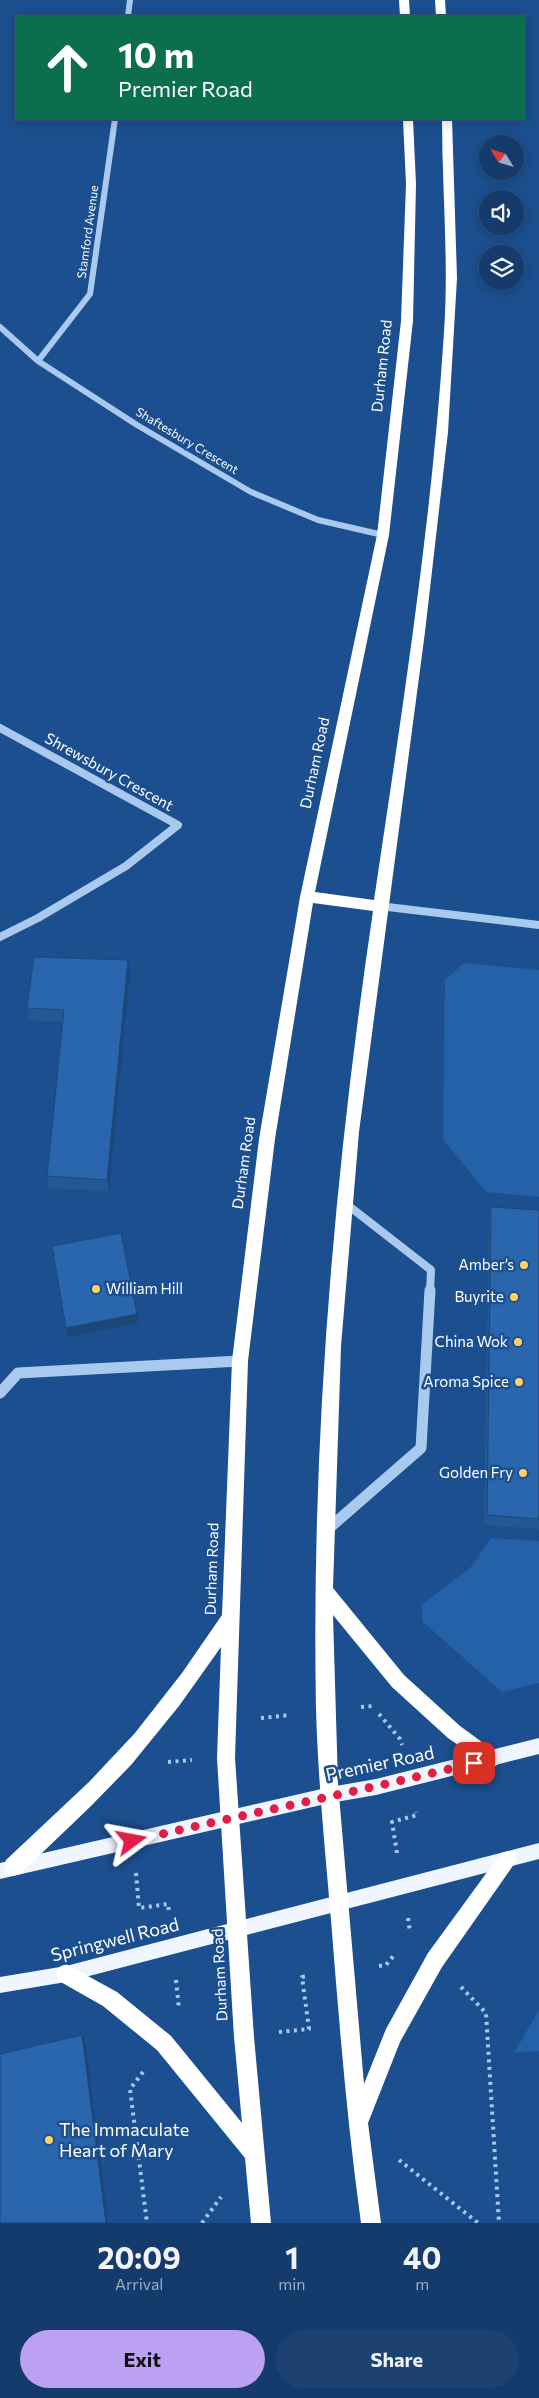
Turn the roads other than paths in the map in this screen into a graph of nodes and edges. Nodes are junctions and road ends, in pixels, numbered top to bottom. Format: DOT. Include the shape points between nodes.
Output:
graph roads {
  1 [pos="130,0"];
  2 [pos="404,0"];
  3 [pos="440,0"];
  4 [pos="128,15"];
  5 [pos="405,15"];
  6 [pos="441,15"];
  7 [pos="115,120"];
  8 [pos="408,120"];
  9 [pos="447,120"];
  10 [pos="0,327"];
  11 [pos="38,361"];
  12 [pos="384,535"];
  13 [pos="0,728"];
  14 [pos="307,897"];
  15 [pos="379,906"];
  16 [pos="539,925"];
  17 [pos="0,937"];
  18 [pos="345,1203"];
  19 [pos="240,1362"];
  20 [pos="0,1392"];
  21 [pos="326,1531"];
  22 [pos="324,1590"];
  23 [pos="231,1617"];
  24 [pos="539,1746"];
  25 [pos="490,1759"];
  26 [pos="330,1795"];
  27 [pos="229,1818"];
  28 [pos="539,1851"];
  29 [pos="508,1860"];
  30 [pos="6,1869"];
  31 [pos="338,1902"];
  32 [pos="238,1930"];
  33 [pos="66,1974"];
  34 [pos="0,1985"];
  35 [pos="357,2127"];
  36 [pos="254,2152"];
  37 [pos="261,2223"];
  38 [pos="371,2223"];
  1 -- 4 [label="street"];
  2 -- 5 [label="highway"];
  3 -- 6 [label="highway"];
  7 -- 11 [label="street, Stamford Avenue" via="90,294"];
  8 -- 12 [label="highway, Durham Road" via="407,321"];
  9 -- 15 [label="highway" via="450,325 436,509"];
  10 -- 11 [label="street, Shaftesbury Crescent"];
  11 -- 12 [label="street, Shaftesbury Crescent" via="137,425 251,492 318,520"];
  12 -- 14 [label="highway, Durham Road"];
  13 -- 17 [label="street, Shrewsbury Crescent" via="178,825 126,866"];
  14 -- 15 [label="highway"];
  14 -- 19 [label="highway, Durham Road" via="267,1139"];
  15 -- 16 [label="street"];
  15 -- 18 [label="highway"];
  18 -- 21 [label="highway" via="332,1350"];
  18 -- 21 [label="street" via="430,1270 422,1438 421,1448"];
  19 -- 20 [label="street" via="18,1372"];
  19 -- 23 [label="highway, Durham Road"];
  21 -- 22 [label="highway"];
  22 -- 25 [label="highway" via="398,1681 454,1732"];
  22 -- 26 [label="highway" via="325,1711"];
  23 -- 27 [label="highway, Durham Road" via="226,1758"];
  23 -- 30 [label="highway" via="193,1676 107,1777"];
  24 -- 25 [label="main road, Premier Road"];
  25 -- 26 [label="main road, Premier Road"];
  26 -- 27 [label="main road, Premier Road"];
  26 -- 31 [label="highway"];
  27 -- 30 [label="main road"];
  27 -- 32 [label="highway, Durham Road"];
  28 -- 29 [label="main road"];
  29 -- 31 [label="main road"];
  29 -- 35 [label="highway" via="435,1960 393,2036"];
  31 -- 32 [label="main road"];
  31 -- 35 [label="highway"];
  32 -- 33 [label="main road, Springwell Road"];
  32 -- 36 [label="highway, Durham Road"];
  33 -- 34 [label="main road, Springwell Road"];
  33 -- 36 [label="highway" via="110,1998 164,2043"];
  35 -- 38 [label="highway"];
  36 -- 37 [label="highway, Durham Road"];
}
